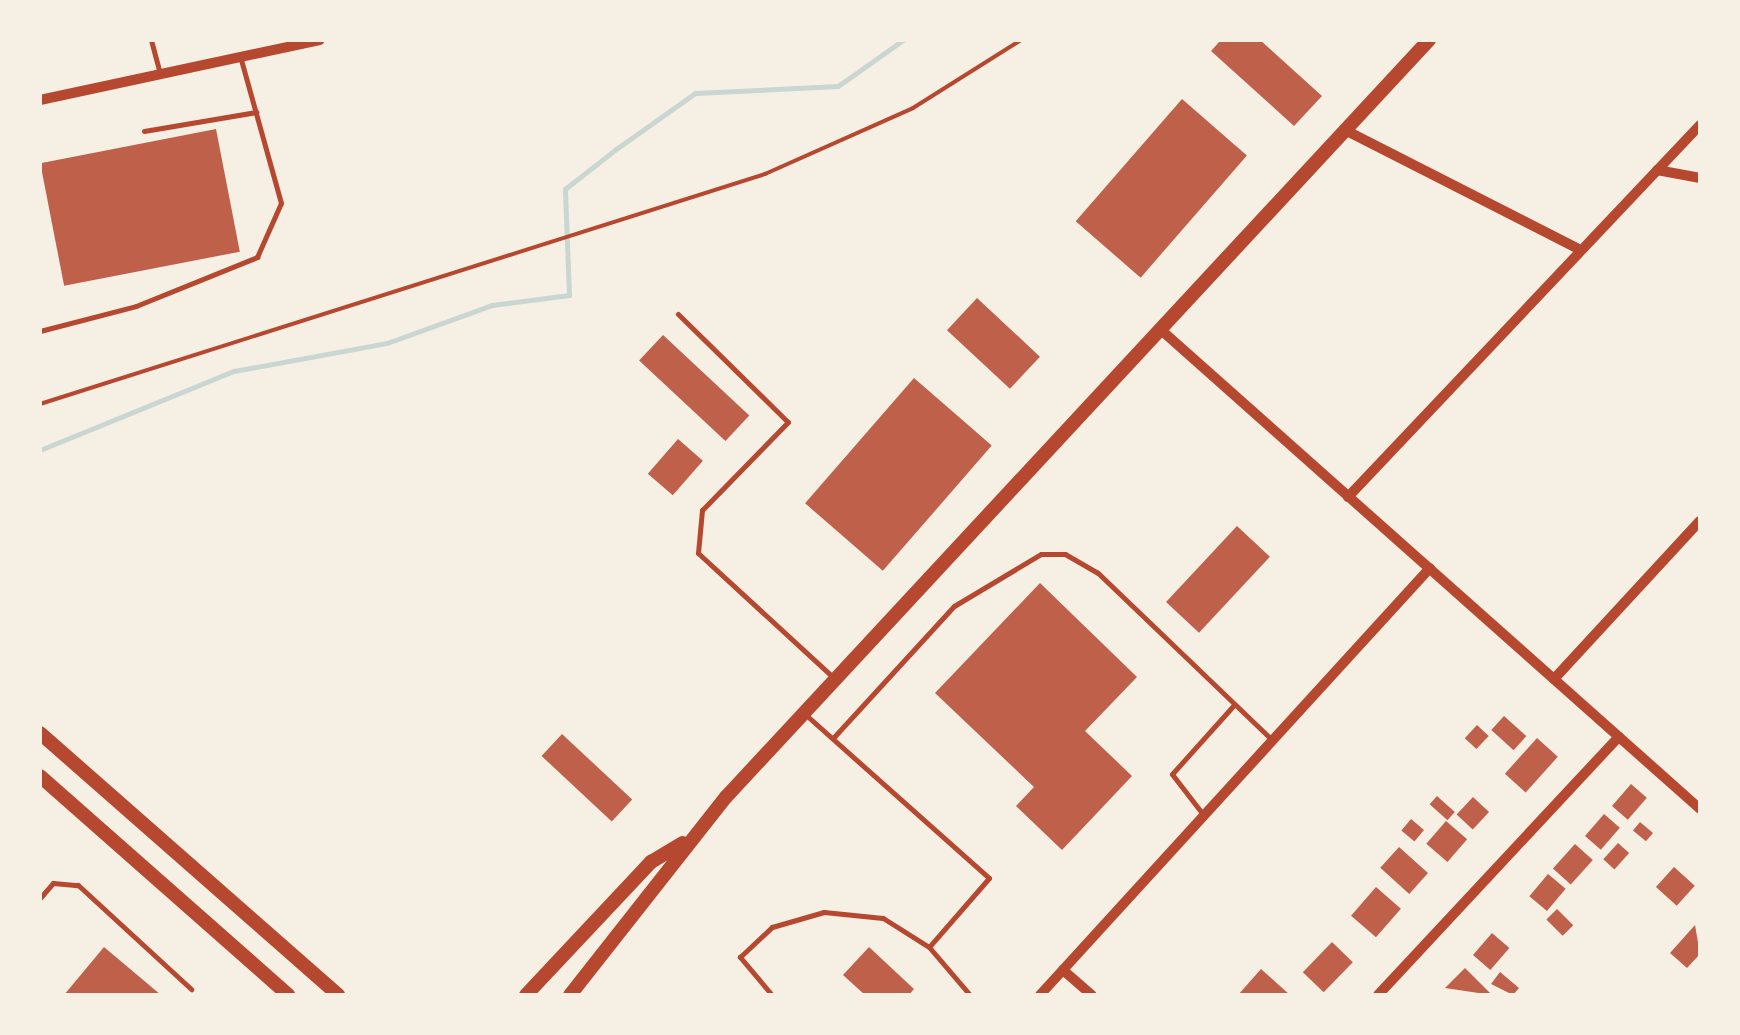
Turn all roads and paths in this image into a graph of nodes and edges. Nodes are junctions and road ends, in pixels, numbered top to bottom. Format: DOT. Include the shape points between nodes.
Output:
graph roads {
  1 [pos="151,40"];
  2 [pos="320,40"];
  3 [pos="1021,40"];
  4 [pos="1429,40"];
  5 [pos="240,57"];
  6 [pos="160,74"];
  7 [pos="40,100"];
  8 [pos="256,112"];
  9 [pos="1700,124"];
  10 [pos="1346,130"];
  11 [pos="144,131"];
  12 [pos="1657,170"];
  13 [pos="1700,178"];
  14 [pos="1577,248"];
  15 [pos="678,314"];
  16 [pos="1160,329"];
  17 [pos="40,331"];
  18 [pos="40,404"];
  19 [pos="1348,497"];
  20 [pos="1700,521"];
  21 [pos="1430,568"];
  22 [pos="835,679"];
  23 [pos="1554,679"];
  24 [pos="1234,705"];
  25 [pos="804,713"];
  26 [pos="40,733"];
  27 [pos="1619,737"];
  28 [pos="833,738"];
  29 [pos="1273,740"];
  30 [pos="40,776"];
  31 [pos="1700,810"];
  32 [pos="1204,816"];
  33 [pos="688,840"];
  34 [pos="40,898"];
  35 [pos="929,946"];
  36 [pos="1064,970"];
  37 [pos="191,989"];
  38 [pos="288,995"];
  39 [pos="338,995"];
  40 [pos="526,995"];
  41 [pos="570,995"];
  42 [pos="772,995"];
  43 [pos="970,995"];
  44 [pos="1040,995"];
  45 [pos="1092,995"];
  46 [pos="1378,995"];
  1 -- 6 [label="lane"];
  2 -- 5 [label="street"];
  3 -- 18 [label="path" via="913,108 765,174"];
  4 -- 10 [label="main road"];
  5 -- 6 [label="street"];
  5 -- 8 [label="lane"];
  6 -- 7 [label="street"];
  8 -- 11 [label="lane"];
  8 -- 17 [label="lane" via="282,203 257,256 136,306"];
  9 -- 12 [label="street"];
  10 -- 14 [label="street"];
  10 -- 16 [label="main road"];
  12 -- 13 [label="street"];
  12 -- 14 [label="street"];
  14 -- 19 [label="street"];
  15 -- 22 [label="lane" via="788,422 702,510 698,552"];
  16 -- 19 [label="street"];
  16 -- 22 [label="main road"];
  19 -- 21 [label="street"];
  20 -- 23 [label="street"];
  21 -- 23 [label="street"];
  21 -- 29 [label="street"];
  22 -- 25 [label="main road"];
  23 -- 27 [label="street"];
  24 -- 28 [label="lane" via="1098,573 1064,554 1041,554 954,606"];
  24 -- 29 [label="lane"];
  24 -- 32 [label="lane" via="1172,774"];
  25 -- 28 [label="lane"];
  25 -- 33 [label="main road"];
  26 -- 39 [label="main road"];
  27 -- 31 [label="street"];
  27 -- 46 [label="street"];
  28 -- 35 [label="lane" via="989,878"];
  29 -- 32 [label="street"];
  30 -- 38 [label="main road"];
  32 -- 36 [label="street"];
  33 -- 40 [label="main road" via="651,862"];
  33 -- 41 [label="main road" via="653,899"];
  34 -- 37 [label="lane" via="53,883 78,886 100,915"];
  35 -- 42 [label="lane" via="882,918 824,912 772,927 740,957"];
  35 -- 43 [label="lane"];
  36 -- 44 [label="street"];
  36 -- 45 [label="street"];
}
